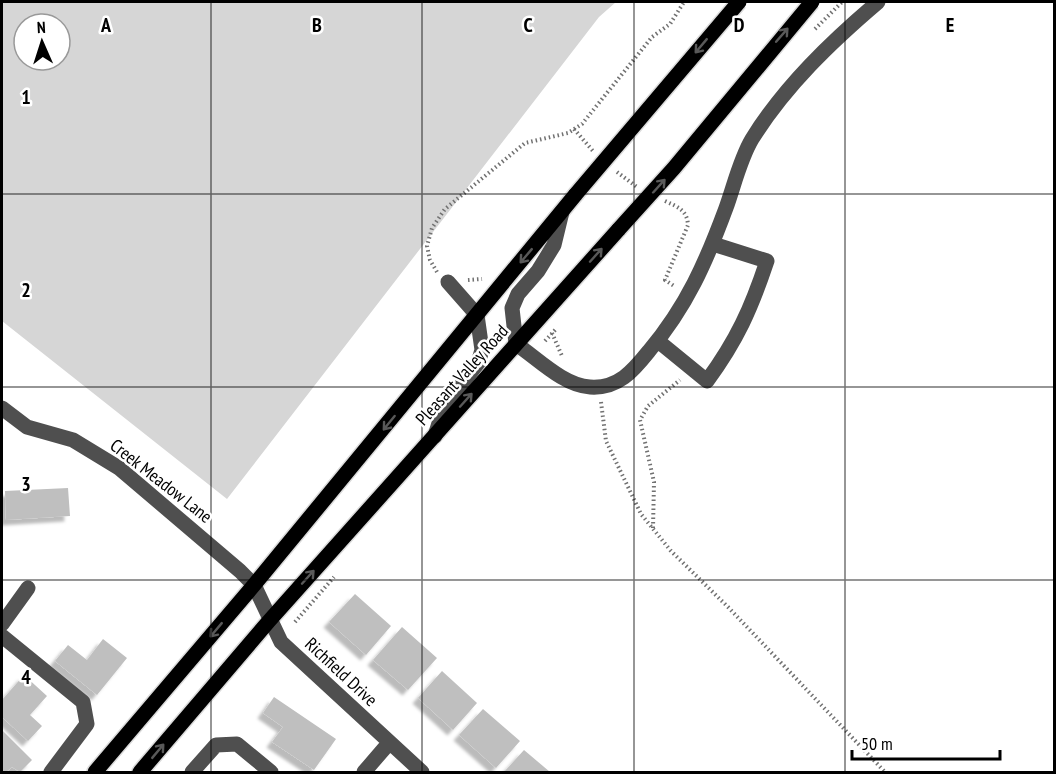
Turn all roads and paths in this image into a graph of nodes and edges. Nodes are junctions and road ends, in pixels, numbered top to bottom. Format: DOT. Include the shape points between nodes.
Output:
graph roads {
  1 [pos="684,2"];
  2 [pos="739,2"];
  3 [pos="812,2"];
  4 [pos="878,2"];
  5 [pos="574,129"];
  6 [pos="598,156"];
  7 [pos="615,171"];
  8 [pos="645,190"];
  9 [pos="664,200"];
  10 [pos="562,212"];
  11 [pos="713,244"];
  12 [pos="448,282"];
  13 [pos="673,294"];
  14 [pos="477,315"];
  15 [pos="552,333"];
  16 [pos="658,341"];
  17 [pos="516,344"];
  18 [pos="564,360"];
  19 [pos="693,369"];
  20 [pos="599,386"];
  21 [pos="3,413"];
  22 [pos="435,436"];
  23 [pos="653,529"];
  24 [pos="254,585"];
  25 [pos="28,588"];
  26 [pos="270,621"];
  27 [pos="2,624"];
  28 [pos="2,636"];
  29 [pos="389,743"];
  30 [pos="51,772"];
  31 [pos="95,772"];
  32 [pos="140,772"];
  33 [pos="192,772"];
  34 [pos="271,772"];
  35 [pos="364,772"];
  36 [pos="422,772"];
  37 [pos="885,772"];
  1 -- 5 [label="path" via="670,24 652,37"];
  2 -- 10 [label="main road, Pleasant Valley Road, one-way, bridge"];
  17 -- 3 [label="main road, Pleasant Valley Road, one-way, bridge" via="674,168"];
  4 -- 11 [label="street" via="834,39 751,141"];
  5 -- 6 [label="path"];
  5 -- 12 [label="path" via="525,143 445,209 432,228 427,246 430,260"];
  7 -- 8 [label="path"];
  9 -- 13 [label="path" via="684,210 688,217 665,280 675,284"];
  10 -- 14 [label="main road, Pleasant Valley Road, one-way"];
  10 -- 17 [label="street" via="554,245 512,308"];
  11 -- 16 [label="street" via="675,321"];
  11 -- 19 [label="street" via="767,261 751,311 731,348 707,381"];
  12 -- 14 [label="street"];
  14 -- 22 [label="street" via="482,350 478,363 444,407"];
  14 -- 24 [label="main road, Pleasant Valley Road, one-way"];
  15 -- 18 [label="path"];
  16 -- 19 [label="street"];
  16 -- 20 [label="street" via="632,372 613,385"];
  17 -- 20 [label="street" via="571,382"];
  22 -- 17 [label="main road, Pleasant Valley Road, one-way"];
  19 -- 23 [label="path" via="648,406 640,420 654,482"];
  20 -- 23 [label="path" via="606,441 641,514"];
  21 -- 24 [label="street, Creek Meadow Lane" via="27,427 74,440 118,468"];
  26 -- 22 [label="main road, Pleasant Valley Road, one-way"];
  23 -- 37 [label="path"];
  24 -- 26 [label="street, Richfield Drive"];
  24 -- 31 [label="main road, Pleasant Valley Road, one-way"];
  25 -- 27 [label="street"];
  26 -- 29 [label="street, Richfield Drive" via="281,642"];
  32 -- 26 [label="main road, Pleasant Valley Road, one-way"];
  28 -- 30 [label="street" via="82,702 87,724"];
  29 -- 35 [label="street"];
  29 -- 36 [label="street, Richfield Drive"];
  33 -- 34 [label="street" via="216,745 237,744"];
}
